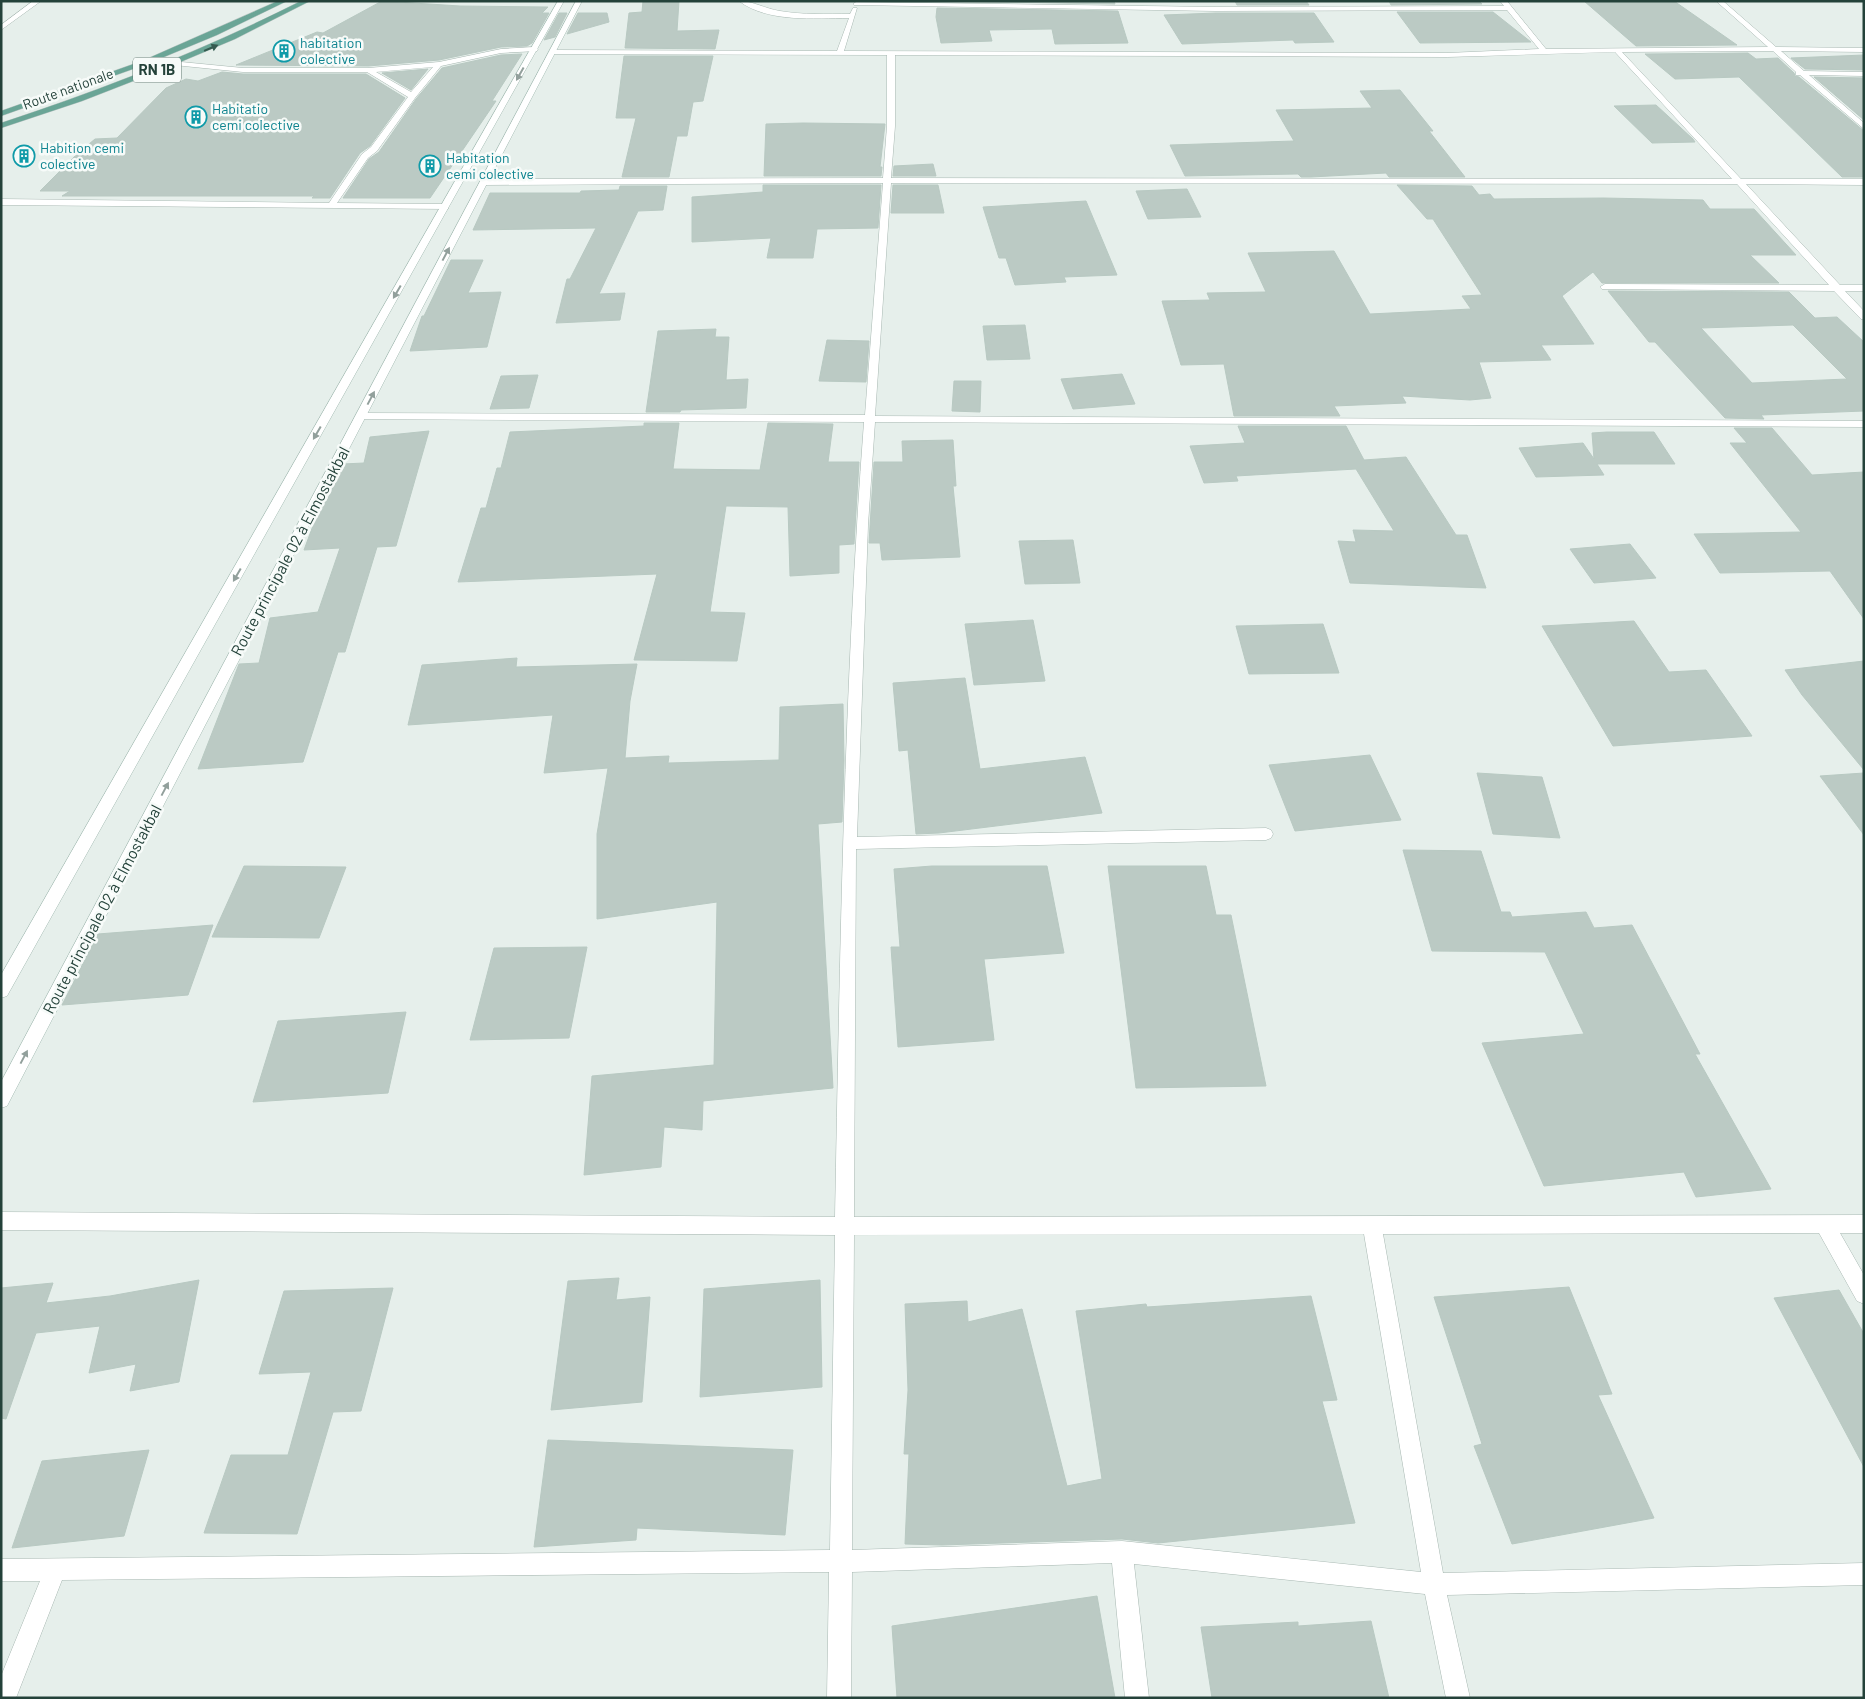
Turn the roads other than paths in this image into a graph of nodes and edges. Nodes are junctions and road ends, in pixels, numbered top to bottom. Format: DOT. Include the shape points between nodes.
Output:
graph roads {
  1 [pos="38,1"];
  2 [pos="284,1"];
  3 [pos="307,1"];
  4 [pos="561,1"];
  5 [pos="579,1"];
  6 [pos="742,1"];
  7 [pos="1213,1"];
  8 [pos="1718,1"];
  9 [pos="857,3"];
  10 [pos="1506,4"];
  11 [pos="1216,9"];
  12 [pos="852,16"];
  13 [pos="1,21"];
  14 [pos="11,21"];
  15 [pos="1,28"];
  16 [pos="534,49"];
  17 [pos="1616,49"];
  18 [pos="1772,49"];
  19 [pos="1543,50"];
  20 [pos="1864,50"];
  21 [pos="553,52"];
  22 [pos="840,53"];
  23 [pos="891,53"];
  24 [pos="174,63"];
  25 [pos="440,64"];
  26 [pos="368,70"];
  27 [pos="1799,73"];
  28 [pos="1864,74"];
  29 [pos="412,96"];
  30 [pos="1,114"];
  31 [pos="1,126"];
  32 [pos="1864,128"];
  33 [pos="887,180"];
  34 [pos="484,182"];
  35 [pos="1739,182"];
  36 [pos="1864,182"];
  37 [pos="1,202"];
  38 [pos="331,206"];
  39 [pos="445,207"];
  40 [pos="1605,287"];
  41 [pos="1837,288"];
  42 [pos="1864,288"];
  43 [pos="1864,317"];
  44 [pos="361,416"];
  45 [pos="870,419"];
  46 [pos="1864,424"];
  47 [pos="1266,834"];
  48 [pos="849,843"];
  49 [pos="1,991"];
  50 [pos="1,1100"];
  51 [pos="1,1221"];
  52 [pos="1824,1224"];
  53 [pos="1864,1224"];
  54 [pos="844,1226"];
  55 [pos="1372,1226"];
  56 [pos="1864,1294"];
  57 [pos="1122,1552"];
  58 [pos="840,1561"];
  59 [pos="1,1570"];
  60 [pos="55,1571"];
  61 [pos="1864,1574"];
  62 [pos="1434,1584"];
  63 [pos="4,1698"];
  64 [pos="839,1698"];
  65 [pos="1137,1698"];
  66 [pos="1458,1698"];
  1 -- 14 [label="street"];
  2 -- 30 [label="main road" via="149,62"];
  24 -- 3 [label="main road, Route nationale / RN 1B, one-way"];
  4 -- 16 [label="street, Route principale 02 à Elmostakbal"];
  5 -- 21 [label="street, Route principale 02 à Elmostakbal"];
  6 -- 12 [label="street" via="785,14"];
  7 -- 11 [label="street"];
  8 -- 18 [label="street"];
  9 -- 11 [label="street"];
  9 -- 12 [label="street"];
  10 -- 11 [label="street"];
  10 -- 19 [label="street"];
  12 -- 22 [label="street"];
  13 -- 14 [label="street"];
  14 -- 15 [label="street"];
  16 -- 25 [label="street" via="501,51"];
  16 -- 39 [label="street, Route principale 02 à Elmostakbal, one-way"];
  17 -- 18 [label="street"];
  17 -- 19 [label="street"];
  17 -- 35 [label="street"];
  18 -- 20 [label="street"];
  18 -- 27 [label="street"];
  19 -- 23 [label="street" via="1447,55"];
  21 -- 22 [label="street"];
  21 -- 34 [label="street, Route principale 02 à Elmostakbal"];
  22 -- 23 [label="street"];
  23 -- 33 [label="street"];
  24 -- 26 [label="street" via="243,70"];
  24 -- 31 [label="main road, Route nationale / RN 1B"];
  25 -- 26 [label="street"];
  25 -- 29 [label="street"];
  26 -- 29 [label="street"];
  27 -- 28 [label="street"];
  27 -- 32 [label="street"];
  29 -- 38 [label="street"];
  33 -- 34 [label="street"];
  33 -- 35 [label="street"];
  33 -- 45 [label="street"];
  44 -- 34 [label="street, Route principale 02 à Elmostakbal, one-way"];
  35 -- 36 [label="street"];
  35 -- 41 [label="street"];
  37 -- 38 [label="street"];
  38 -- 39 [label="street"];
  39 -- 49 [label="street, Route principale 02 à Elmostakbal, one-way"];
  40 -- 41 [label="street"];
  41 -- 42 [label="street"];
  41 -- 43 [label="street"];
  44 -- 45 [label="street"];
  50 -- 44 [label="street, Route principale 02 à Elmostakbal, one-way"];
  45 -- 46 [label="street"];
  45 -- 48 [label="street" via="862,526"];
  47 -- 48 [label="street"];
  48 -- 54 [label="street"];
  51 -- 54 [label="street"];
  52 -- 53 [label="street"];
  52 -- 55 [label="street"];
  52 -- 56 [label="street"];
  54 -- 55 [label="street"];
  54 -- 58 [label="street"];
  55 -- 62 [label="street"];
  57 -- 58 [label="street"];
  57 -- 62 [label="street"];
  57 -- 65 [label="street"];
  58 -- 60 [label="street"];
  58 -- 64 [label="street"];
  59 -- 60 [label="street"];
  60 -- 63 [label="street"];
  61 -- 62 [label="street"];
  62 -- 66 [label="street"];
}
